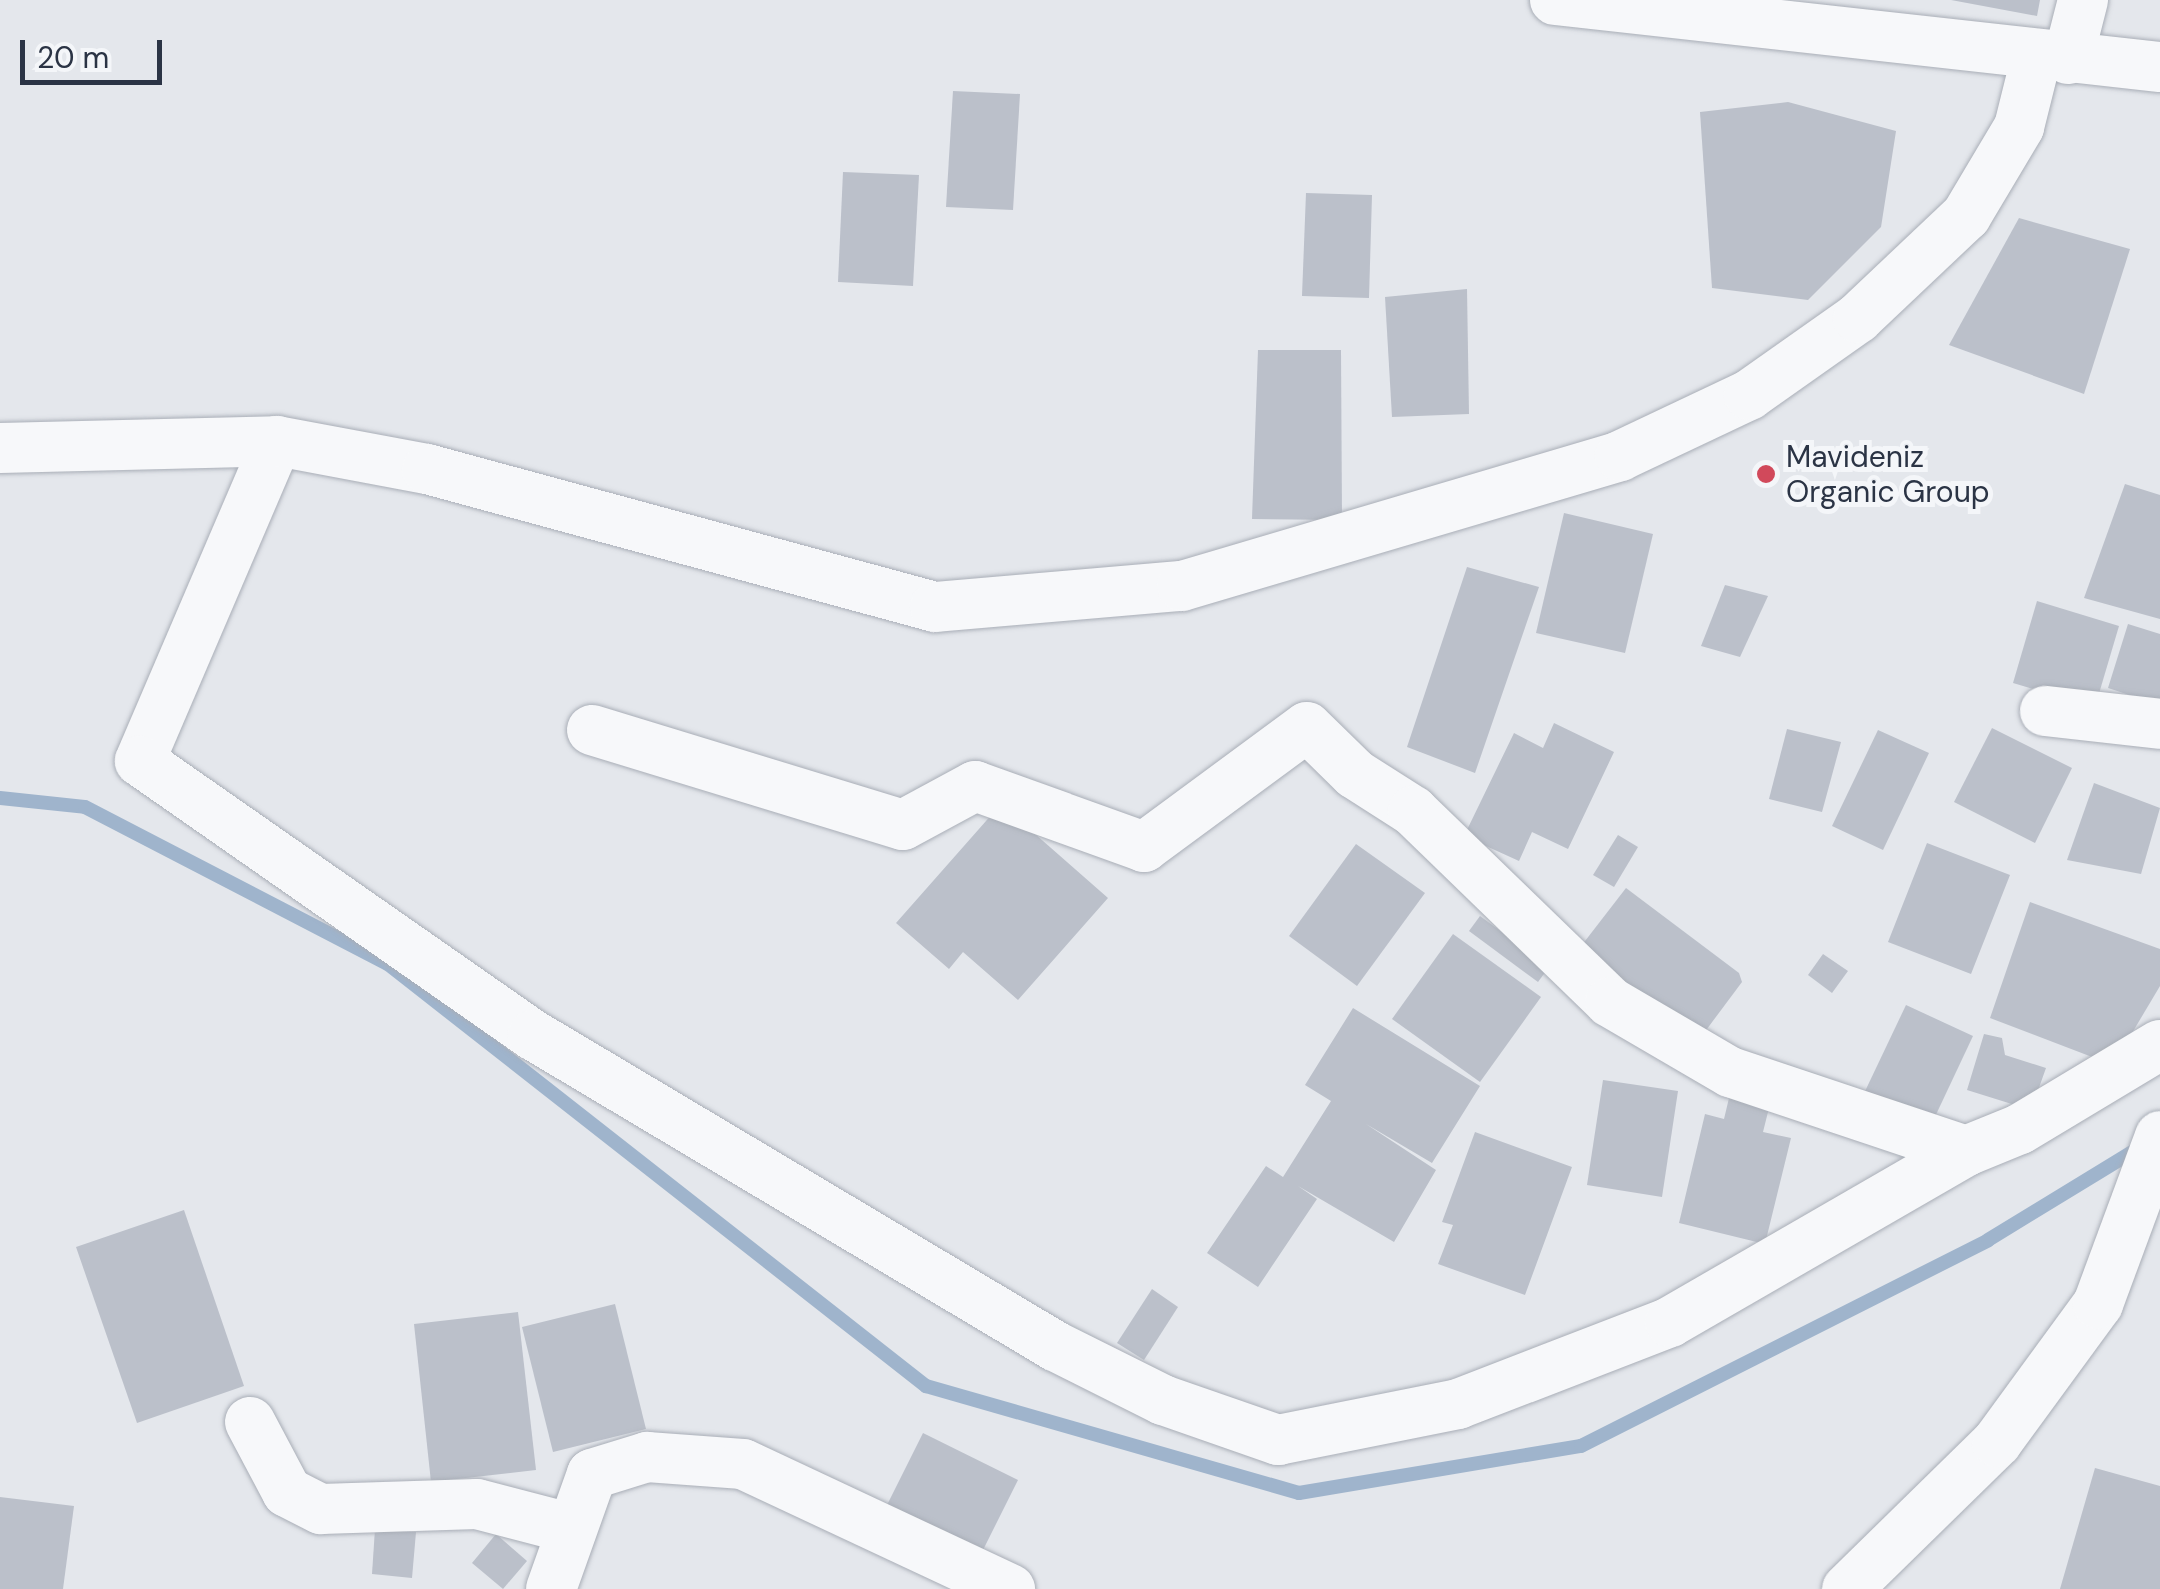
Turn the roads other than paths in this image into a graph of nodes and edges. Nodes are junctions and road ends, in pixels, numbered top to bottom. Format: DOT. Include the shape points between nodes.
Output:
graph roads {
  1 [pos="1555,0"];
  2 [pos="2084,0"];
  3 [pos="2052,59"];
  4 [pos="2160,67"];
  5 [pos="278,441"];
  6 [pos="0,448"];
  7 [pos="2046,712"];
  8 [pos="2160,724"];
  9 [pos="592,730"];
  10 [pos="2160,1045"];
  11 [pos="2160,1136"];
  12 [pos="1966,1151"];
  13 [pos="250,1422"];
  14 [pos="569,1528"];
  15 [pos="551,1589"];
  16 [pos="1010,1589"];
  17 [pos="1847,1589"];
  1 -- 3 [label="street"];
  2 -- 3 [label="street"];
  3 -- 4 [label="street"];
  3 -- 5 [label="street" via="1966,216 1858,318 1749,394 1620,456 1182,586 935,607 428,468"];
  5 -- 6 [label="street"];
  5 -- 12 [label="street" via="140,760 533,1035 1054,1346 1163,1400 1278,1440 1458,1404 1670,1322"];
  7 -- 8 [label="street"];
  9 -- 12 [label="street" via="903,826 975,786 1144,846 1307,727 1354,774 1413,811 1610,1002 1730,1072"];
  10 -- 12 [label="street" via="2020,1128"];
  11 -- 17 [label="street" via="2098,1304 1997,1442"];
  13 -- 14 [label="street" via="287,1492 321,1509 477,1504"];
  14 -- 15 [label="street"];
  14 -- 16 [label="street" via="592,1474 647,1458 743,1464"];
}
